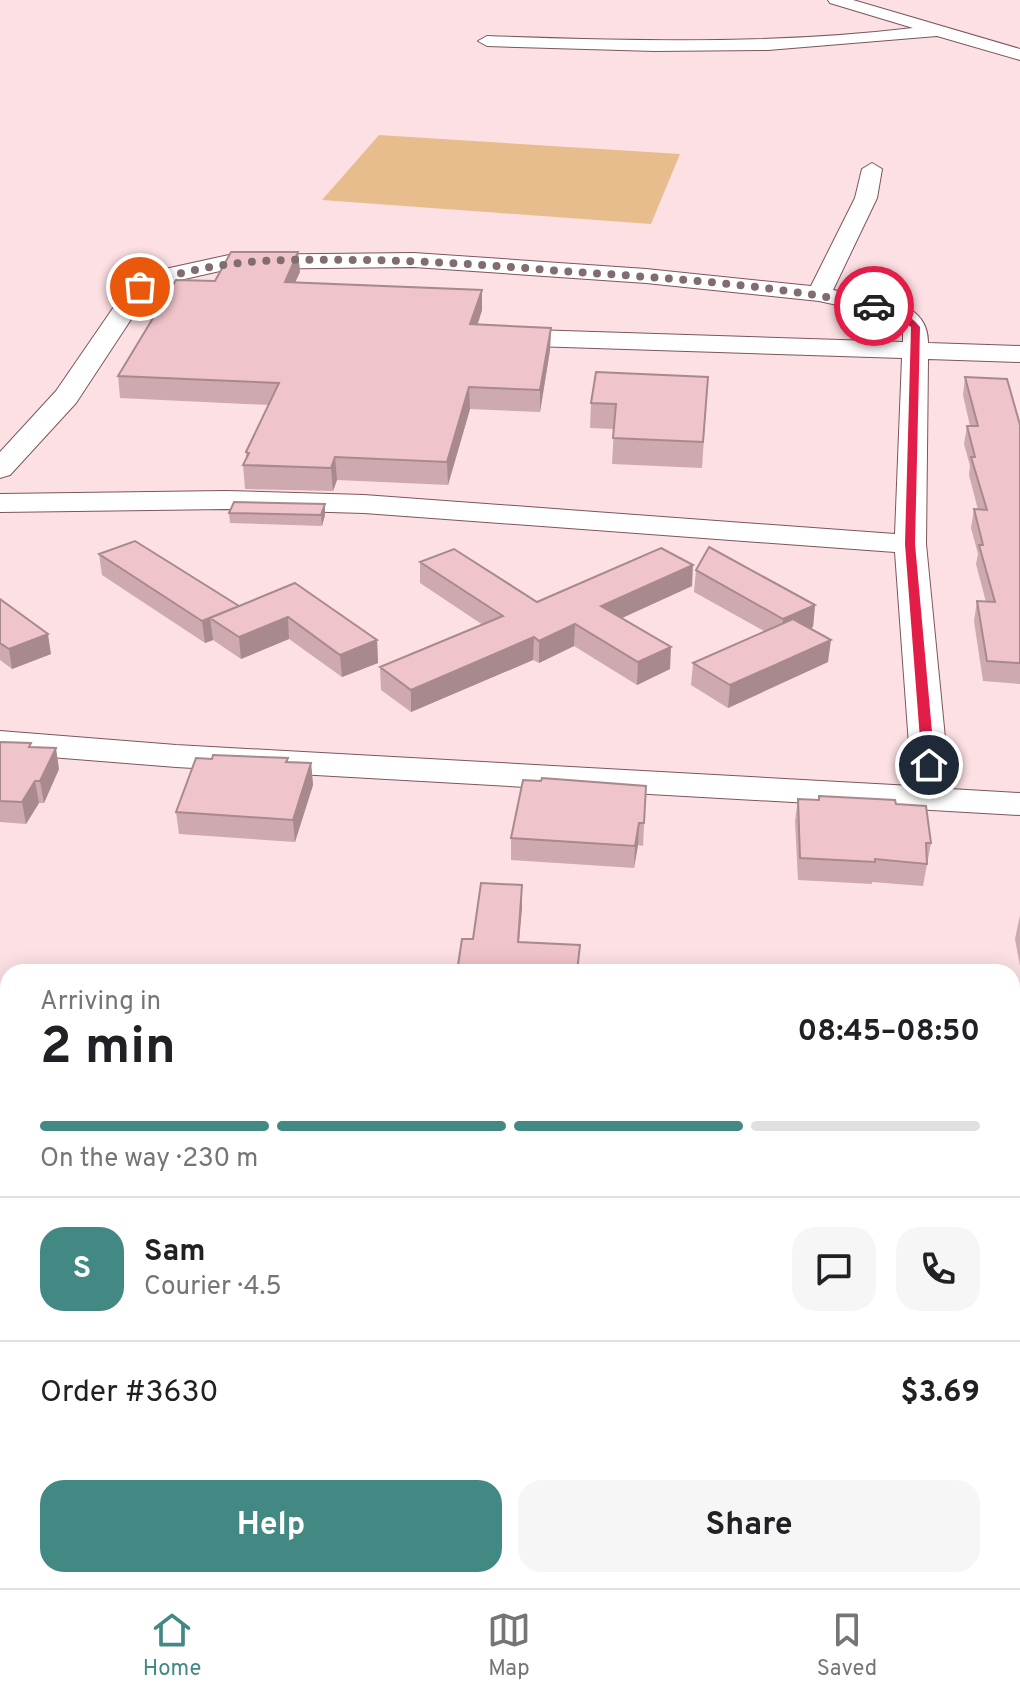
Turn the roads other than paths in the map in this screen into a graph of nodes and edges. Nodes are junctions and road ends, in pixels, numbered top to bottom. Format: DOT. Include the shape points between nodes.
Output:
graph roads {
  1 [pos="836,0"];
  2 [pos="936,31"];
  3 [pos="487,41"];
  4 [pos="1020,55"];
  5 [pos="872,169"];
  6 [pos="819,294"];
  7 [pos="533,338"];
  8 [pos="917,349"];
  9 [pos="1020,354"];
  10 [pos="0,469"];
  11 [pos="0,503"];
  12 [pos="910,544"];
  13 [pos="0,742"];
  14 [pos="932,797"];
  15 [pos="1020,804"];
  1 -- 2 [label="street"];
  2 -- 3 [label="street" via="790,45"];
  2 -- 4 [label="street"];
  5 -- 6 [label="street" via="866,198"];
  6 -- 8 [label="street" via="891,309 909,318 916,327"];
  6 -- 10 [label="street" via="414,260 242,262 173,274 140,287 66,397"];
  7 -- 8 [label="street"];
  8 -- 9 [label="street"];
  8 -- 12 [label="street"];
  11 -- 12 [label="street" via="364,504"];
  12 -- 14 [label="street"];
  13 -- 14 [label="street"];
  14 -- 15 [label="street"];
}
